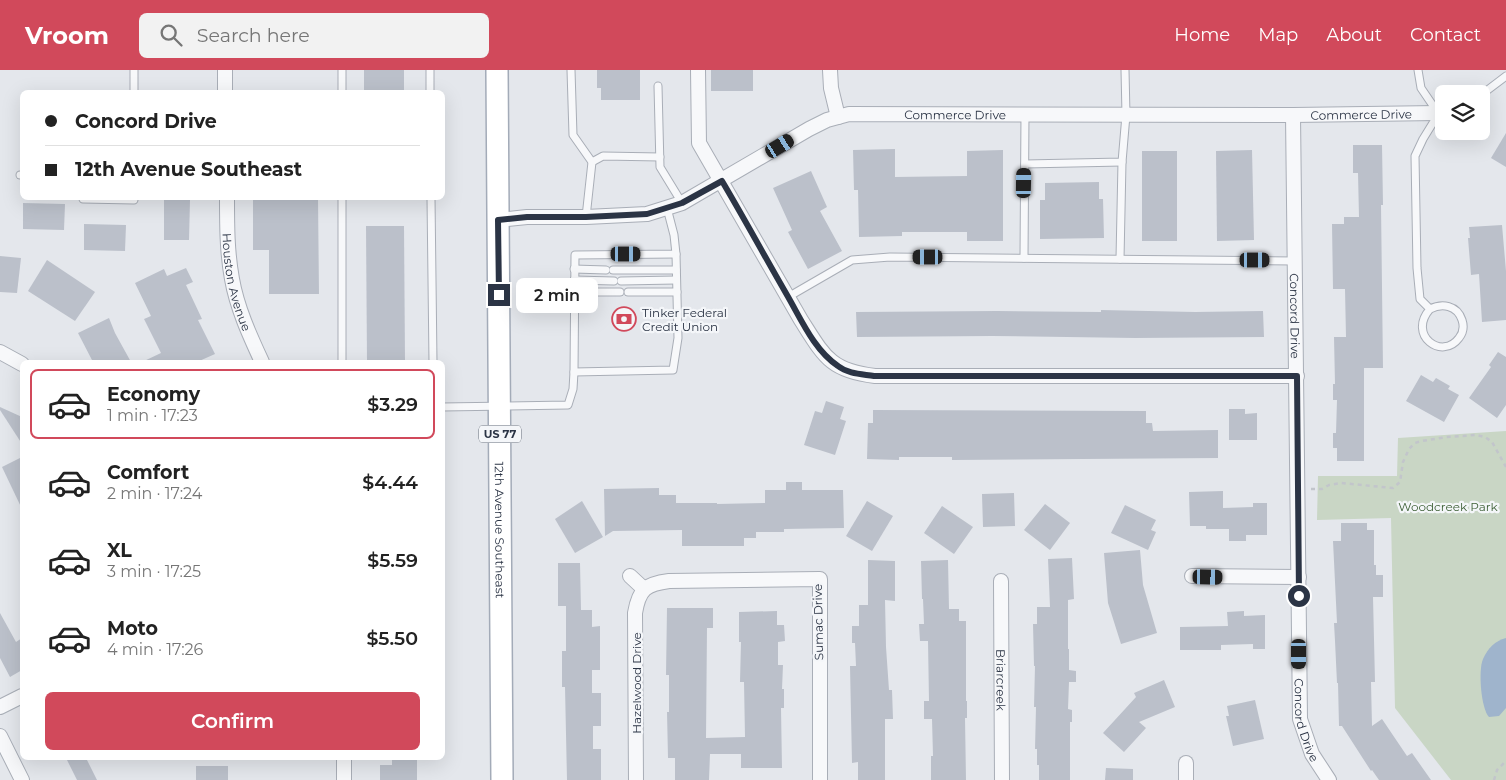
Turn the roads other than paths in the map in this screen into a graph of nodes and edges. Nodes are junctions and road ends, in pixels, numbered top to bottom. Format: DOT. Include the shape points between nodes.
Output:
graph roads {
  1 [pos="134,70"];
  2 [pos="225,70"];
  3 [pos="342,70"];
  4 [pos="430,70"];
  5 [pos="497,70"];
  6 [pos="571,70"];
  7 [pos="698,70"];
  8 [pos="830,70"];
  9 [pos="1125,70"];
  10 [pos="1418,70"];
  11 [pos="1506,76"];
  12 [pos="658,86"];
  13 [pos="1490,89"];
  14 [pos="134,90"];
  15 [pos="225,90"];
  16 [pos="342,90"];
  17 [pos="430,90"];
  18 [pos="1435,105"];
  19 [pos="1435,112"];
  20 [pos="1025,114"];
  21 [pos="1126,114"];
  22 [pos="1293,115"];
  23 [pos="838,117"];
  24 [pos="1435,121"];
  25 [pos="660,157"];
  26 [pos="592,162"];
  27 [pos="1122,162"];
  28 [pos="1025,164"];
  29 [pos="722,181"];
  30 [pos="227,200"];
  31 [pos="342,200"];
  32 [pos="431,200"];
  33 [pos="682,203"];
  34 [pos="667,208"];
  35 [pos="586,217"];
  36 [pos="498,220"];
  37 [pos="676,254"];
  38 [pos="1024,258"];
  39 [pos="1120,259"];
  40 [pos="1294,261"];
  41 [pos="574,269"];
  42 [pos="676,270"];
  43 [pos="574,280"];
  44 [pos="676,280"];
  45 [pos="574,292"];
  46 [pos="620,292"];
  47 [pos="628,292"];
  48 [pos="677,292"];
  49 [pos="788,297"];
  50 [pos="1430,309"];
  51 [pos="0,352"];
  52 [pos="261,360"];
  53 [pos="342,360"];
  54 [pos="433,360"];
  55 [pos="20,363"];
  56 [pos="574,372"];
  57 [pos="1297,376"];
  58 [pos="500,407"];
  59 [pos="445,408"];
  60 [pos="630,576"];
  61 [pos="1192,576"];
  62 [pos="1299,577"];
  63 [pos="1001,581"];
  64 [pos="644,589"];
  65 [pos="20,697"];
  66 [pos="0,707"];
  67 [pos="0,736"];
  68 [pos="344,760"];
  69 [pos="1186,763"];
  70 [pos="22,780"];
  71 [pos="344,780"];
  72 [pos="502,780"];
  73 [pos="636,780"];
  74 [pos="820,780"];
  75 [pos="1002,780"];
  76 [pos="1186,780"];
  77 [pos="1329,780"];
  1 -- 14 [label="lane"];
  2 -- 15 [label="street"];
  3 -- 16 [label="lane"];
  4 -- 17 [label="lane"];
  5 -- 36 [label="main road, 12th Avenue Southeast / US 77"];
  6 -- 26 [label="lane" via="573,135"];
  7 -- 29 [label="street" via="700,143"];
  8 -- 23 [label="street"];
  9 -- 21 [label="lane"];
  10 -- 18 [label="lane" via="1421,88"];
  11 -- 13 [label="lane"];
  12 -- 25 [label="lane"];
  19 -- 22 [label="street, Commerce Drive"];
  20 -- 21 [label="street, Commerce Drive"];
  20 -- 23 [label="street, Commerce Drive" via="849,114"];
  20 -- 28 [label="lane"];
  21 -- 22 [label="street, Commerce Drive"];
  21 -- 27 [label="lane"];
  22 -- 40 [label="street, Concord Drive"];
  23 -- 29 [label="street, Commerce Drive" via="809,129"];
  24 -- 50 [label="lane" via="1415,156 1420,299"];
  25 -- 26 [label="lane" via="603,156"];
  25 -- 33 [label="lane" via="660,167"];
  26 -- 35 [label="lane"];
  27 -- 28 [label="lane"];
  27 -- 39 [label="lane"];
  28 -- 38 [label="lane"];
  29 -- 33 [label="street, Commerce Drive"];
  29 -- 49 [label="street"];
  30 -- 52 [label="street, Houston Avenue" via="232,280 246,327"];
  31 -- 53 [label="lane"];
  32 -- 54 [label="lane"];
  33 -- 34 [label="street, Commerce Drive"];
  34 -- 35 [label="street, Commerce Drive" via="647,214"];
  34 -- 37 [label="lane"];
  35 -- 36 [label="street, Commerce Drive"];
  36 -- 58 [label="main road, 12th Avenue Southeast / US 77"];
  37 -- 41 [label="lane" via="575,255"];
  37 -- 42 [label="lane"];
  38 -- 39 [label="lane"];
  38 -- 49 [label="lane" via="890,257 852,260"];
  39 -- 40 [label="lane"];
  40 -- 57 [label="street, Concord Drive"];
  41 -- 42 [label="lane"];
  41 -- 43 [label="lane"];
  42 -- 44 [label="lane"];
  43 -- 44 [label="lane"];
  43 -- 45 [label="lane"];
  44 -- 48 [label="lane"];
  45 -- 46 [label="lane"];
  45 -- 56 [label="lane"];
  47 -- 48 [label="lane"];
  48 -- 56 [label="lane" via="678,338 673,370"];
  49 -- 57 [label="street" via="828,358 839,367 864,375"];
  50 -- 50 [label="lane" via="1421,328 1427,340 1439,347 1458,340 1463,328 1456,310 1442,305"];
  51 -- 55 [label="street"];
  56 -- 58 [label="lane" via="574,389 568,405"];
  57 -- 62 [label="street, Concord Drive"];
  58 -- 59 [label="lane"];
  58 -- 72 [label="main road, 12th Avenue Southeast / US 77"];
  60 -- 64 [label="street"];
  61 -- 62 [label="street"];
  62 -- 77 [label="street, Concord Drive" via="1300,719 1312,754"];
  63 -- 75 [label="street, Briarcreek"];
  64 -- 73 [label="street, Hazelwood Drive" via="635,613"];
  64 -- 74 [label="street, Sumac Drive" via="669,581 820,579"];
  65 -- 66 [label="street"];
  67 -- 70 [label="street"];
  68 -- 71 [label="street"];
  69 -- 76 [label="street"];
}
